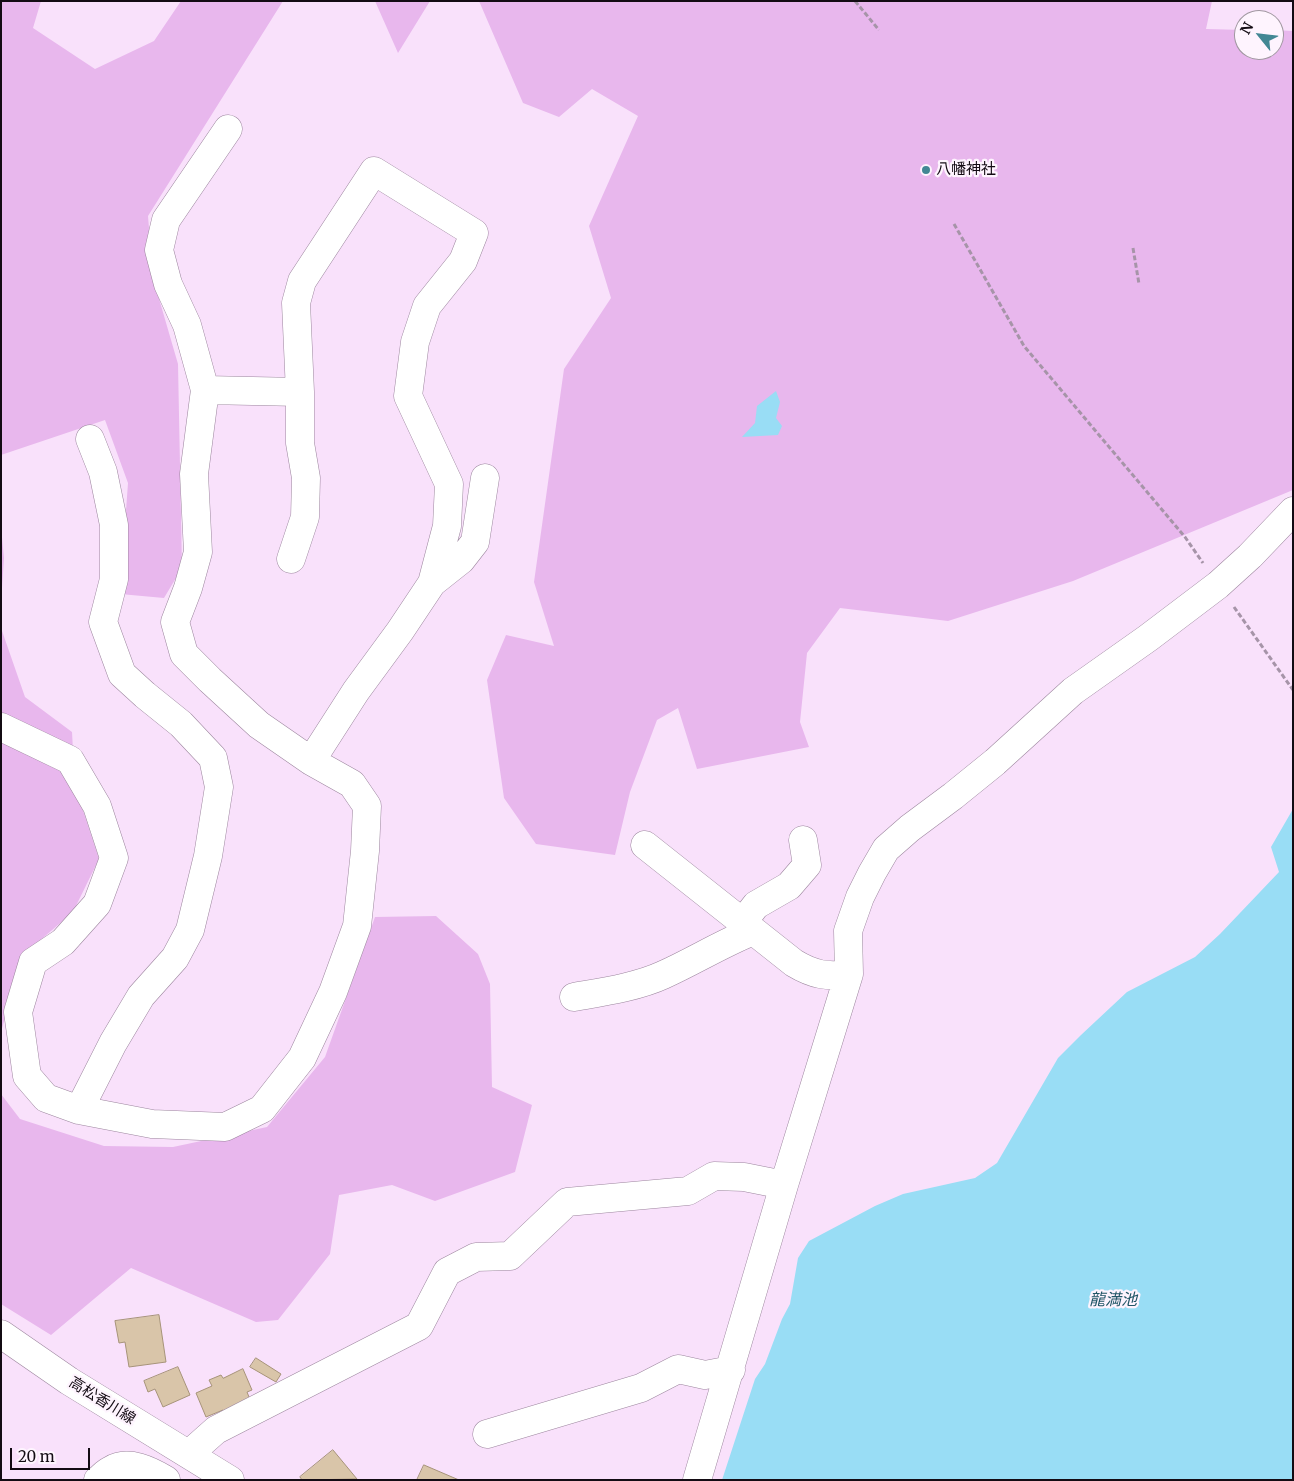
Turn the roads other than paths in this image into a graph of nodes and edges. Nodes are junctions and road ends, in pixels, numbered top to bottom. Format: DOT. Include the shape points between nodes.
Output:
graph roads {
  1 [pos="228,129"];
  2 [pos="205,390"];
  3 [pos="300,392"];
  4 [pos="90,439"];
  5 [pos="485,478"];
  6 [pos="1293,511"];
  7 [pos="291,559"];
  8 [pos="432,583"];
  9 [pos="1,727"];
  10 [pos="311,761"];
  11 [pos="803,840"];
  12 [pos="645,844"];
  13 [pos="747,927"];
  14 [pos="849,974"];
  15 [pos="574,998"];
  16 [pos="79,1110"];
  17 [pos="784,1185"];
  18 [pos="1,1334"];
  19 [pos="730,1370"];
  20 [pos="487,1434"];
  21 [pos="188,1454"];
  22 [pos="98,1480"];
  23 [pos="166,1480"];
  24 [pos="230,1480"];
  25 [pos="697,1480"];
  1 -- 2 [label="street" via="166,220 159,250 168,284 187,325"];
  2 -- 3 [label="street"];
  2 -- 10 [label="street" via="194,474 198,552 175,622 179,638 184,654 210,680 259,725"];
  3 -- 7 [label="street" via="300,443 306,478 305,517"];
  3 -- 8 [label="street" via="296,303 302,281 374,172 474,233 463,261 427,306 416,342 408,396 449,484 447,526"];
  4 -- 16 [label="street" via="103,472 114,525 114,579 103,622 109,640 122,674 181,724 213,758 219,787 208,856 190,930 175,958 136,1004 112,1043"];
  5 -- 8 [label="street" via="475,542 461,560"];
  6 -- 14 [label="street" via="1218,585 1073,691 995,762 886,850 860,897 848,931"];
  8 -- 10 [label="street"];
  9 -- 16 [label="street" via="70,760 97,806 114,858 97,904 63,942 33,962 18,1012 27,1076 46,1098"];
  10 -- 16 [label="street" via="352,784 367,806 357,926 333,992 302,1058 262,1109 225,1127 152,1124"];
  11 -- 13 [label="street" via="807,865 789,886 756,905"];
  12 -- 13 [label="street"];
  13 -- 14 [label="street" via="809,972 831,976"];
  13 -- 15 [label="street" via="662,976"];
  14 -- 17 [label="street"];
  17 -- 19 [label="street"];
  17 -- 21 [label="street" via="744,1177 714,1176 688,1191 568,1202 510,1256 476,1256 448,1272 419,1326 216,1430"];
  18 -- 21 [label="street, 高松香川線" via="69,1381"];
  19 -- 20 [label="street" via="704,1375 678,1369 642,1388"];
  19 -- 25 [label="street"];
  21 -- 24 [label="street, 高松香川線"];
  22 -- 23 [label="street" via="112,1469 131,1466 149,1470"];
}
